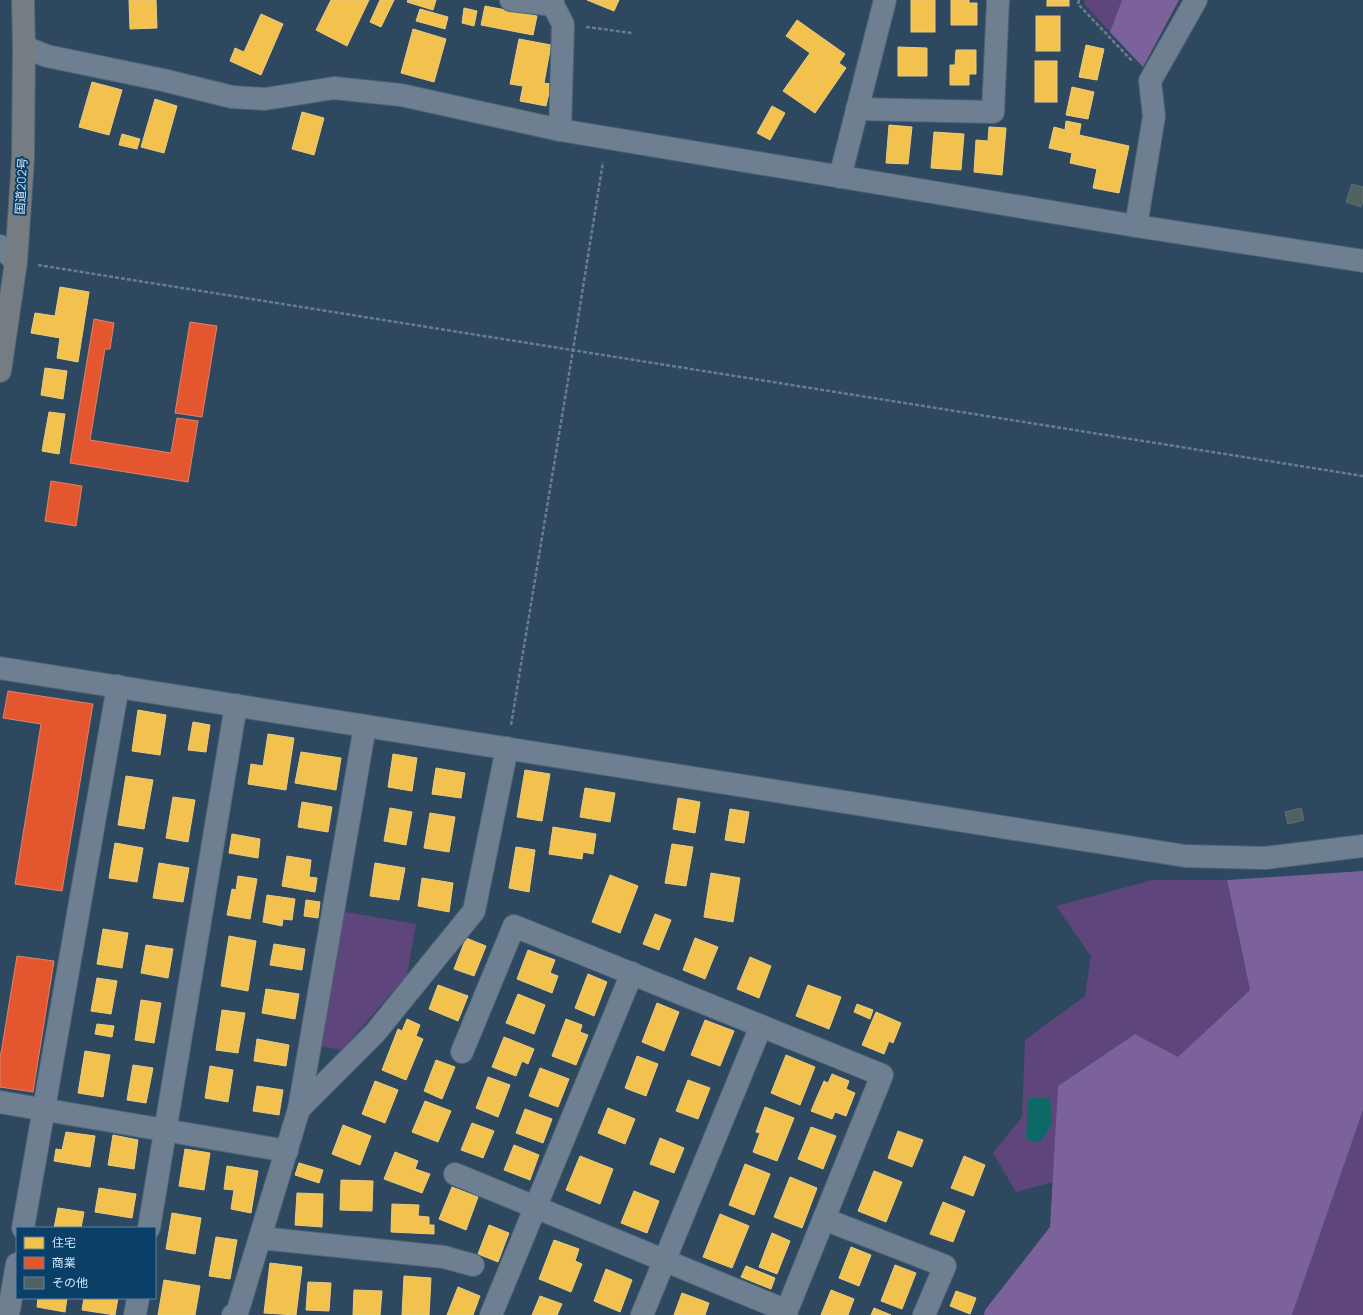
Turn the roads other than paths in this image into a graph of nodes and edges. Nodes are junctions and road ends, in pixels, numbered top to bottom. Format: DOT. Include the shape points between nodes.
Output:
graph roads {
  1 [pos="23,0"];
  2 [pos="511,0"];
  3 [pos="885,0"];
  4 [pos="998,0"];
  5 [pos="1196,0"];
  6 [pos="553,2"];
  7 [pos="24,47"];
  8 [pos="857,109"];
  9 [pos="560,130"];
  10 [pos="840,177"];
  11 [pos="1136,226"];
  12 [pos="0,246"];
  13 [pos="1363,261"];
  14 [pos="16,262"];
  15 [pos="0,371"];
  16 [pos="0,668"];
  17 [pos="118,686"];
  18 [pos="236,705"];
  19 [pos="365,726"];
  20 [pos="507,748"];
  21 [pos="1363,846"];
  22 [pos="632,973"];
  23 [pos="761,1026"];
  24 [pos="462,1052"];
  25 [pos="0,1102"];
  26 [pos="299,1109"];
  27 [pos="44,1110"];
  28 [pos="165,1130"];
  29 [pos="287,1150"];
  30 [pos="455,1174"];
  31 [pos="536,1207"];
  32 [pos="824,1219"];
  33 [pos="23,1227"];
  34 [pos="149,1227"];
  35 [pos="260,1238"];
  36 [pos="665,1260"];
  37 [pos="473,1265"];
  38 [pos="16,1270"];
  39 [pos="138,1299"];
  40 [pos="786,1313"];
  41 [pos="8,1315"];
  42 [pos="135,1315"];
  43 [pos="233,1315"];
  44 [pos="492,1315"];
  45 [pos="642,1315"];
  46 [pos="924,1315"];
  1 -- 7 [label="highway, 国道202号"];
  2 -- 6 [label="street"];
  3 -- 8 [label="street"];
  4 -- 8 [label="street" via="993,112"];
  5 -- 11 [label="street" via="1150,81 1154,116"];
  6 -- 9 [label="street" via="563,24"];
  7 -- 9 [label="street" via="47,56 232,97 265,99 334,88 401,95"];
  7 -- 14 [label="highway, 国道202号" via="23,159"];
  8 -- 10 [label="street"];
  9 -- 10 [label="street"];
  10 -- 11 [label="street"];
  11 -- 13 [label="street"];
  12 -- 14 [label="street"];
  14 -- 15 [label="highway, 国道202号"];
  16 -- 17 [label="street"];
  17 -- 18 [label="street"];
  17 -- 27 [label="street"];
  18 -- 19 [label="street"];
  18 -- 28 [label="street"];
  19 -- 20 [label="street"];
  19 -- 26 [label="street"];
  20 -- 21 [label="street" via="1185,856 1265,858"];
  20 -- 26 [label="street" via="474,912 375,1033"];
  22 -- 23 [label="street"];
  22 -- 24 [label="street" via="514,926"];
  22 -- 31 [label="street"];
  23 -- 32 [label="street" via="882,1076"];
  23 -- 36 [label="street"];
  25 -- 27 [label="street"];
  26 -- 29 [label="street"];
  27 -- 28 [label="street"];
  27 -- 33 [label="street"];
  28 -- 29 [label="street"];
  28 -- 34 [label="street"];
  29 -- 35 [label="street"];
  30 -- 31 [label="street"];
  31 -- 36 [label="street"];
  31 -- 44 [label="street"];
  32 -- 40 [label="street"];
  32 -- 46 [label="street" via="944,1266"];
  35 -- 37 [label="street" via="444,1257"];
  35 -- 43 [label="street" via="237,1312"];
  36 -- 40 [label="street"];
  36 -- 45 [label="street"];
  38 -- 41 [label="street"];
  39 -- 42 [label="street"];
}
